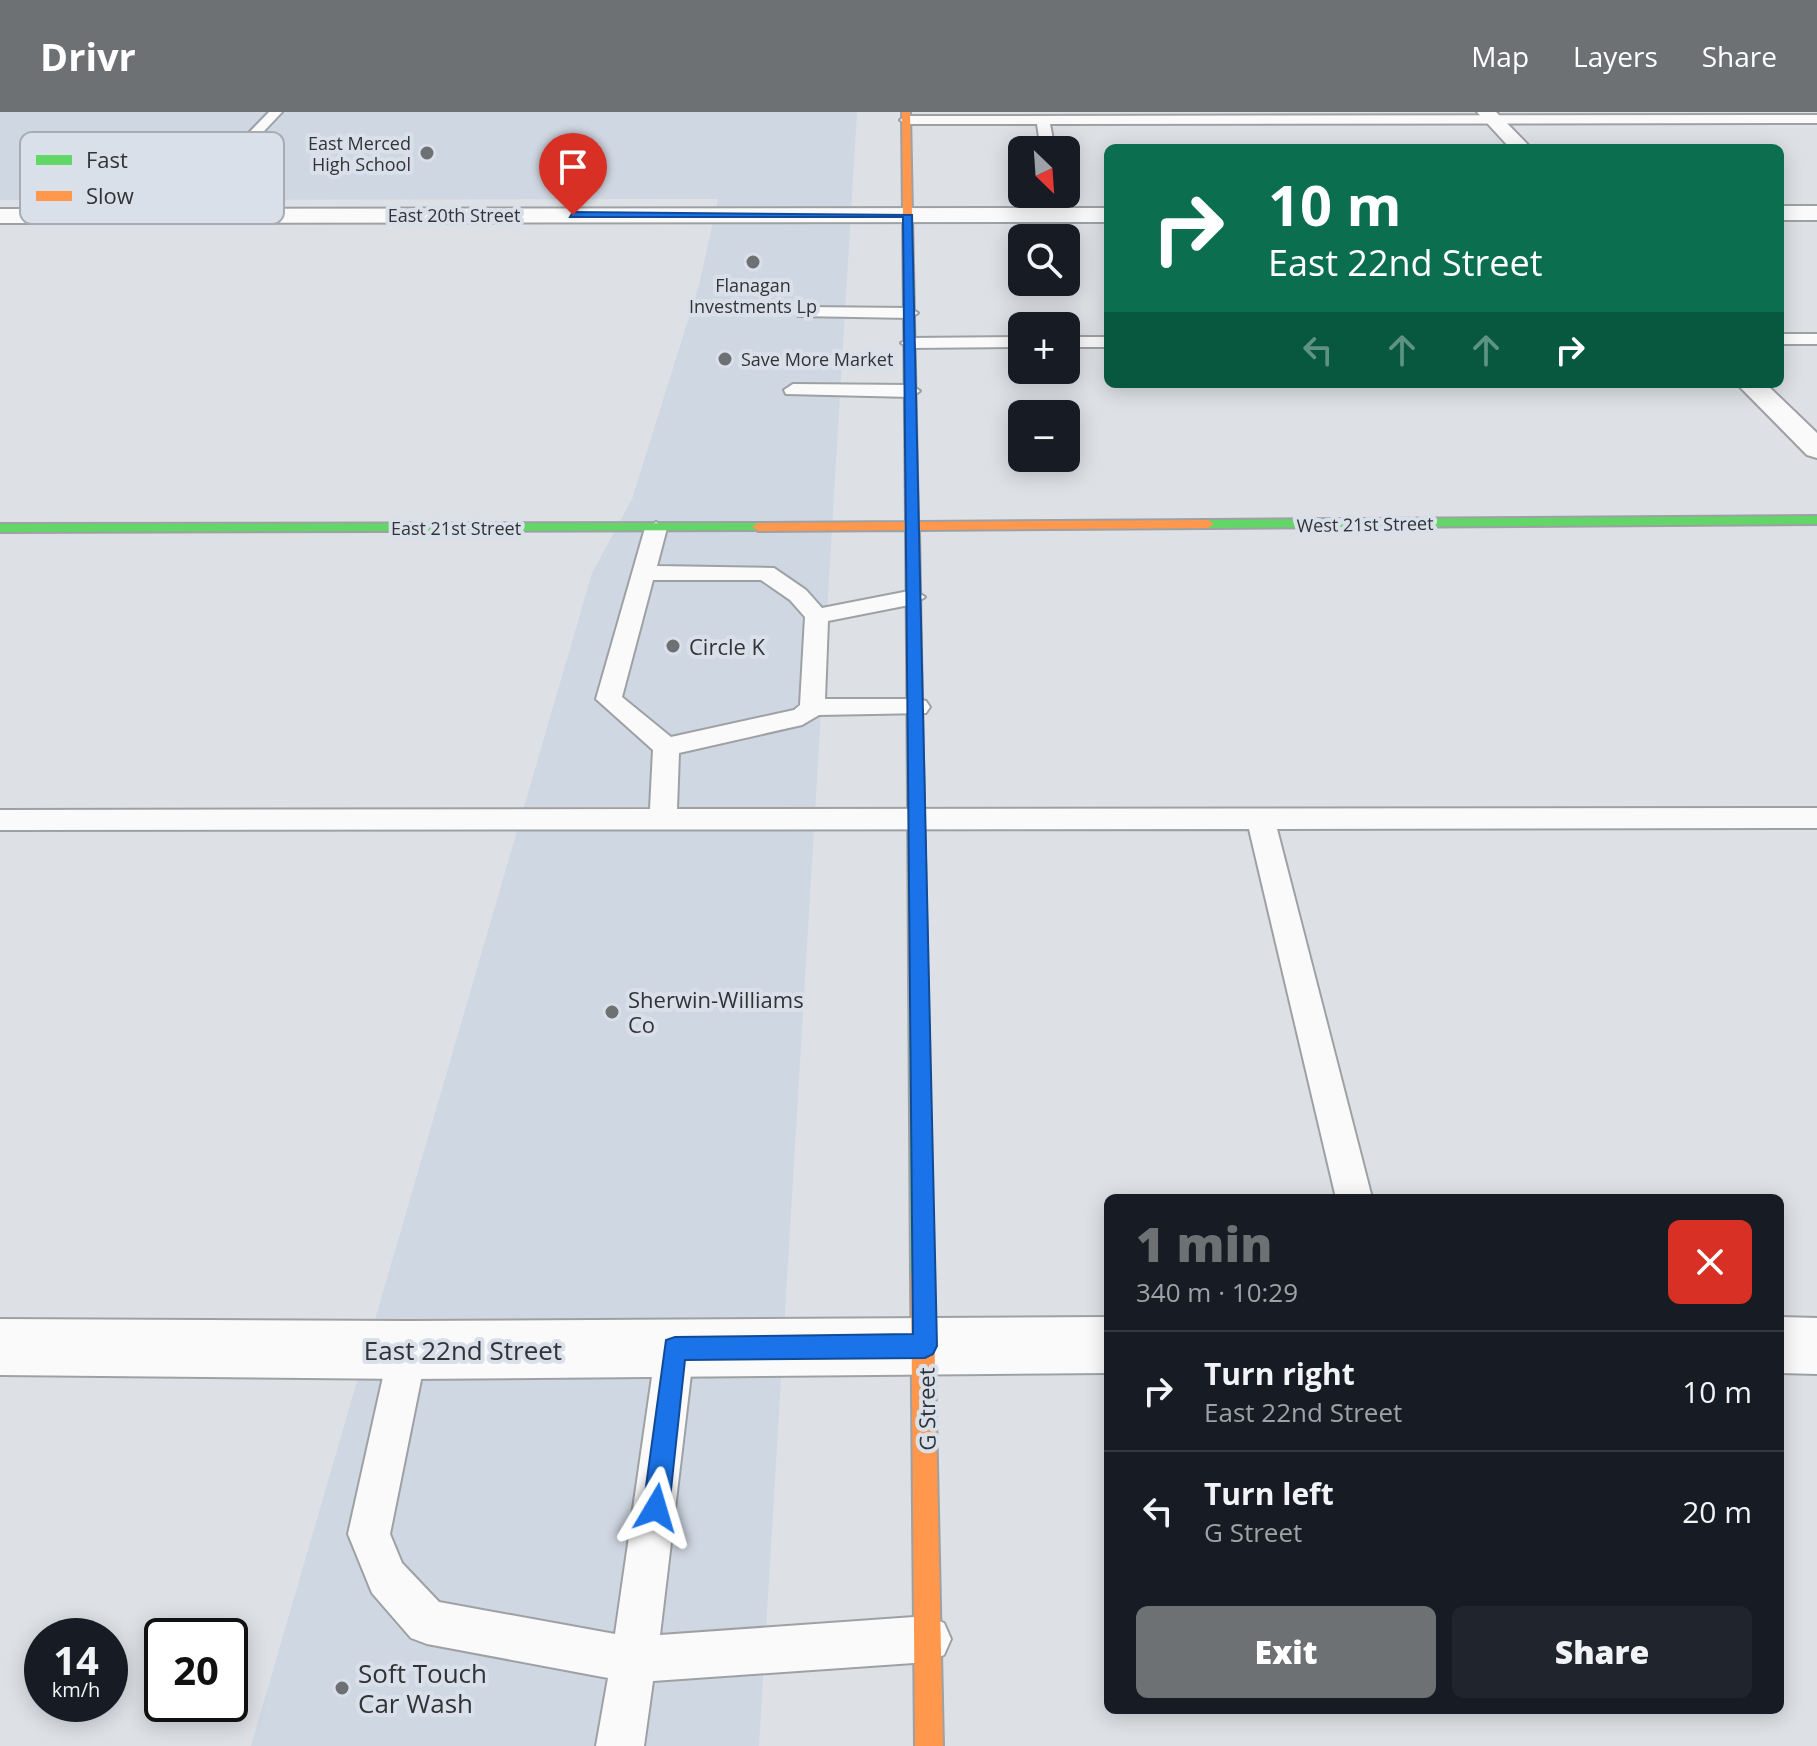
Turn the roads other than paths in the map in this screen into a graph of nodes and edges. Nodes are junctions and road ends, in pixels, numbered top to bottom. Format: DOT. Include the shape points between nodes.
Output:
graph roads {
  1 [pos="276,112"];
  2 [pos="906,116"];
  3 [pos="1490,116"];
  4 [pos="1051,118"];
  5 [pos="1817,119"];
  6 [pos="257,132"];
  7 [pos="1517,144"];
  8 [pos="1008,208"];
  9 [pos="1080,208"];
  10 [pos="1784,213"];
  11 [pos="1817,213"];
  12 [pos="1104,214"];
  13 [pos="908,215"];
  14 [pos="284,216"];
  15 [pos="804,312"];
  16 [pos="910,313"];
  17 [pos="1784,339"];
  18 [pos="1817,339"];
  19 [pos="1008,342"];
  20 [pos="1080,342"];
  21 [pos="1104,342"];
  22 [pos="910,343"];
  23 [pos="1755,388"];
  24 [pos="793,390"];
  25 [pos="911,391"];
  26 [pos="1817,449"];
  27 [pos="1817,520"];
  28 [pos="913,527"];
  29 [pos="0,528"];
  30 [pos="656,528"];
  31 [pos="644,573"];
  32 [pos="914,597"];
  33 [pos="817,616"];
  34 [pos="812,707"];
  35 [pos="917,707"];
  36 [pos="666,747"];
  37 [pos="1260,817"];
  38 [pos="1817,818"];
  39 [pos="663,819"];
  40 [pos="0,820"];
  41 [pos="918,820"];
  42 [pos="1353,1194"];
  43 [pos="1104,1345"];
  44 [pos="1784,1345"];
  45 [pos="925,1346"];
  46 [pos="1817,1346"];
  47 [pos="0,1347"];
  48 [pos="675,1349"];
  49 [pos="408,1350"];
  50 [pos="928,1639"];
  51 [pos="634,1660"];
  52 [pos="620,1746"];
  53 [pos="929,1746"];
  1 -- 6 [label="lane"];
  2 -- 4 [label="lane"];
  2 -- 13 [label="main road, G Street"];
  3 -- 4 [label="lane"];
  3 -- 5 [label="lane"];
  3 -- 7 [label="street"];
  8 -- 13 [label="street, East 20th Street"];
  9 -- 12 [label="street, East 20th Street"];
  10 -- 11 [label="street"];
  13 -- 14 [label="street, East 20th Street"];
  13 -- 16 [label="main road, G Street"];
  15 -- 16 [label="lane"];
  16 -- 22 [label="main road, G Street"];
  17 -- 18 [label="lane"];
  19 -- 22 [label="lane"];
  20 -- 21 [label="lane"];
  22 -- 25 [label="main road, G Street"];
  23 -- 26 [label="street"];
  24 -- 25 [label="lane"];
  25 -- 28 [label="main road, G Street"];
  27 -- 28 [label="main road, West 21st Street"];
  28 -- 30 [label="main road, East 21st Street"];
  28 -- 32 [label="main road, G Street"];
  29 -- 30 [label="main road, East 21st Street"];
  30 -- 31 [label="lane"];
  31 -- 33 [label="lane" via="766,573"];
  31 -- 36 [label="lane" via="609,699"];
  32 -- 33 [label="lane"];
  32 -- 35 [label="main road, G Street"];
  33 -- 34 [label="lane"];
  34 -- 35 [label="lane"];
  34 -- 36 [label="lane" via="802,717"];
  35 -- 41 [label="main road, G Street"];
  36 -- 39 [label="lane"];
  37 -- 38 [label="lane"];
  37 -- 41 [label="lane"];
  37 -- 42 [label="lane"];
  39 -- 40 [label="lane"];
  39 -- 41 [label="lane"];
  41 -- 45 [label="main road, G Street"];
  43 -- 45 [label="street, East 22nd Street"];
  44 -- 46 [label="street"];
  45 -- 48 [label="street, East 22nd Street"];
  45 -- 50 [label="main road, G Street"];
  47 -- 49 [label="street, East 22nd Street"];
  48 -- 49 [label="street, East 22nd Street"];
  48 -- 51 [label="lane"];
  49 -- 51 [label="lane" via="369,1534 387,1578 427,1622"];
  50 -- 51 [label="lane"];
  50 -- 53 [label="main road, G Street"];
  51 -- 52 [label="lane"];
}
